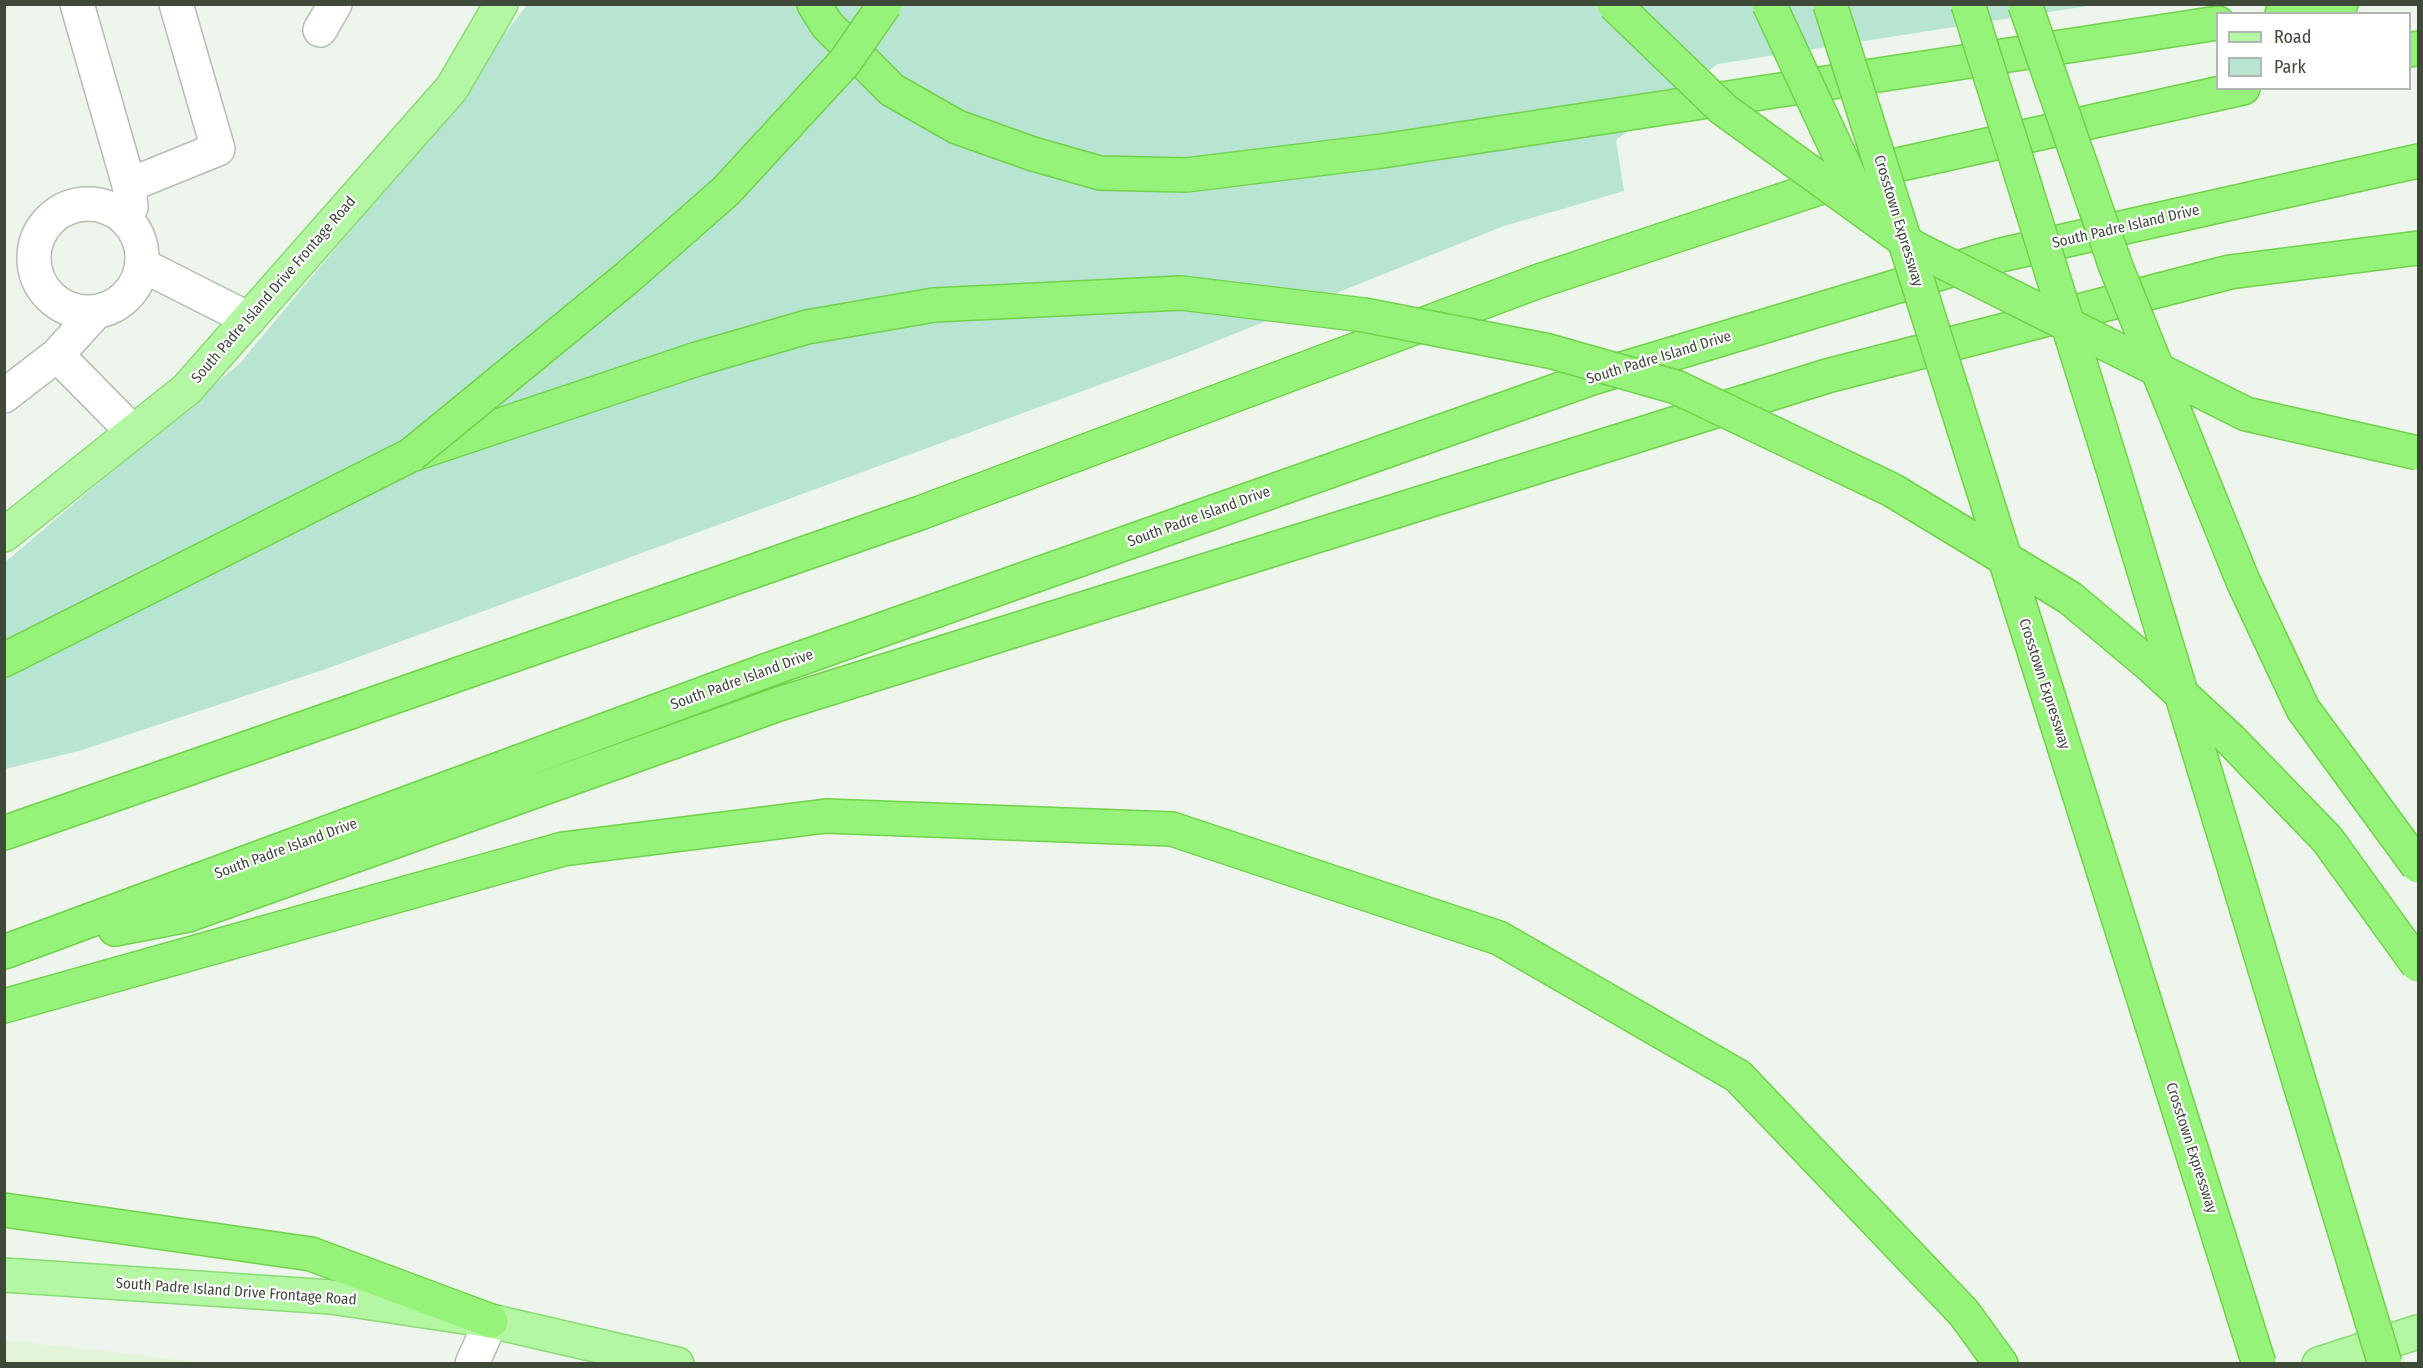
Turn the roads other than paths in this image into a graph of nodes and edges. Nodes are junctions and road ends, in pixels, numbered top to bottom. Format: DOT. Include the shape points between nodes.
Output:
graph roads {
  1 [pos="77,4"];
  2 [pos="176,4"];
  3 [pos="501,4"];
  4 [pos="814,4"];
  5 [pos="885,4"];
  6 [pos="1614,4"];
  7 [pos="1769,4"];
  8 [pos="1830,4"];
  9 [pos="1968,4"];
  10 [pos="2025,4"];
  11 [pos="2341,4"];
  12 [pos="2294,12"];
  13 [pos="2216,23"];
  14 [pos="2233,90"];
  15 [pos="2418,161"];
  16 [pos="129,185"];
  17 [pos="134,230"];
  18 [pos="2418,248"];
  19 [pos="142,265"];
  20 [pos="96,312"];
  21 [pos="249,319"];
  22 [pos="57,355"];
  23 [pos="4,396"];
  24 [pos="1957,406"];
  25 [pos="133,432"];
  26 [pos="2418,453"];
  27 [pos="411,455"];
  28 [pos="4,535"];
  29 [pos="4,660"];
  30 [pos="63,814"];
  31 [pos="4,819"];
  32 [pos="4,833"];
  33 [pos="2418,866"];
  34 [pos="13,950"];
  35 [pos="2418,965"];
  36 [pos="4,1006"];
  37 [pos="4,1210"];
  38 [pos="4,1275"];
  39 [pos="491,1321"];
  40 [pos="2418,1332"];
  41 [pos="472,1364"];
  42 [pos="677,1364"];
  43 [pos="2001,1364"];
  44 [pos="2259,1364"];
  45 [pos="2319,1364"];
  46 [pos="2385,1364"];
  1 -- 16 [label="lane"];
  2 -- 16 [label="lane" via="218,149"];
  3 -- 21 [label="main road, South Padre Island Drive Frontage Road" via="452,88"];
  4 -- 13 [label="highway" via="827,26 892,90 957,127 1100,173 1186,175 1394,149"];
  5 -- 27 [label="highway, bridge" via="844,63 726,191"];
  6 -- 26 [label="highway, bridge" via="1723,109 1915,248 2246,414"];
  7 -- 24 [label="highway, bridge"];
  8 -- 24 [label="highway, Crosstown Expressway, bridge"];
  9 -- 46 [label="highway, bridge"];
  10 -- 33 [label="highway, bridge" via="2116,267 2243,581 2302,710"];
  11 -- 12 [label="highway"];
  14 -- 30 [label="highway" via="1870,171 1583,267 920,513"];
  15 -- 34 [label="highway, South Padre Island Drive" via="2001,255 1592,378 765,671"];
  16 -- 17 [label="lane"];
  17 -- 19 [label="lane" via="141,246"];
  17 -- 20 [label="lane" via="113,211 87,204 60,212 40,231 34,247 34,265 48,296 78,312"];
  18 -- 34 [label="highway" via="2229,272 1827,376 778,704 188,915"];
  19 -- 20 [label="lane" via="127,296"];
  19 -- 21 [label="lane"];
  20 -- 22 [label="lane"];
  21 -- 25 [label="main road, South Padre Island Drive Frontage Road" via="187,389"];
  22 -- 23 [label="lane"];
  22 -- 25 [label="lane"];
  24 -- 44 [label="highway, Crosstown Expressway, bridge"];
  25 -- 28 [label="main road, South Padre Island Drive Frontage Road"];
  27 -- 29 [label="highway"];
  27 -- 35 [label="highway, bridge" via="696,359 796,330 934,305 1181,293 1364,315 1549,351 1686,392 1892,490 2070,598 2230,739 2327,838"];
  30 -- 31 [label="highway"];
  30 -- 32 [label="highway"];
  36 -- 43 [label="highway" via="563,849 826,816 1172,830 1499,938 1738,1076 1964,1313"];
  37 -- 39 [label="highway" via="310,1254"];
  38 -- 39 [label="main road, South Padre Island Drive Frontage Road" via="331,1297"];
  39 -- 41 [label="lane"];
  39 -- 42 [label="main road, South Padre Island Drive Frontage Road"];
  40 -- 45 [label="main road"];
}
